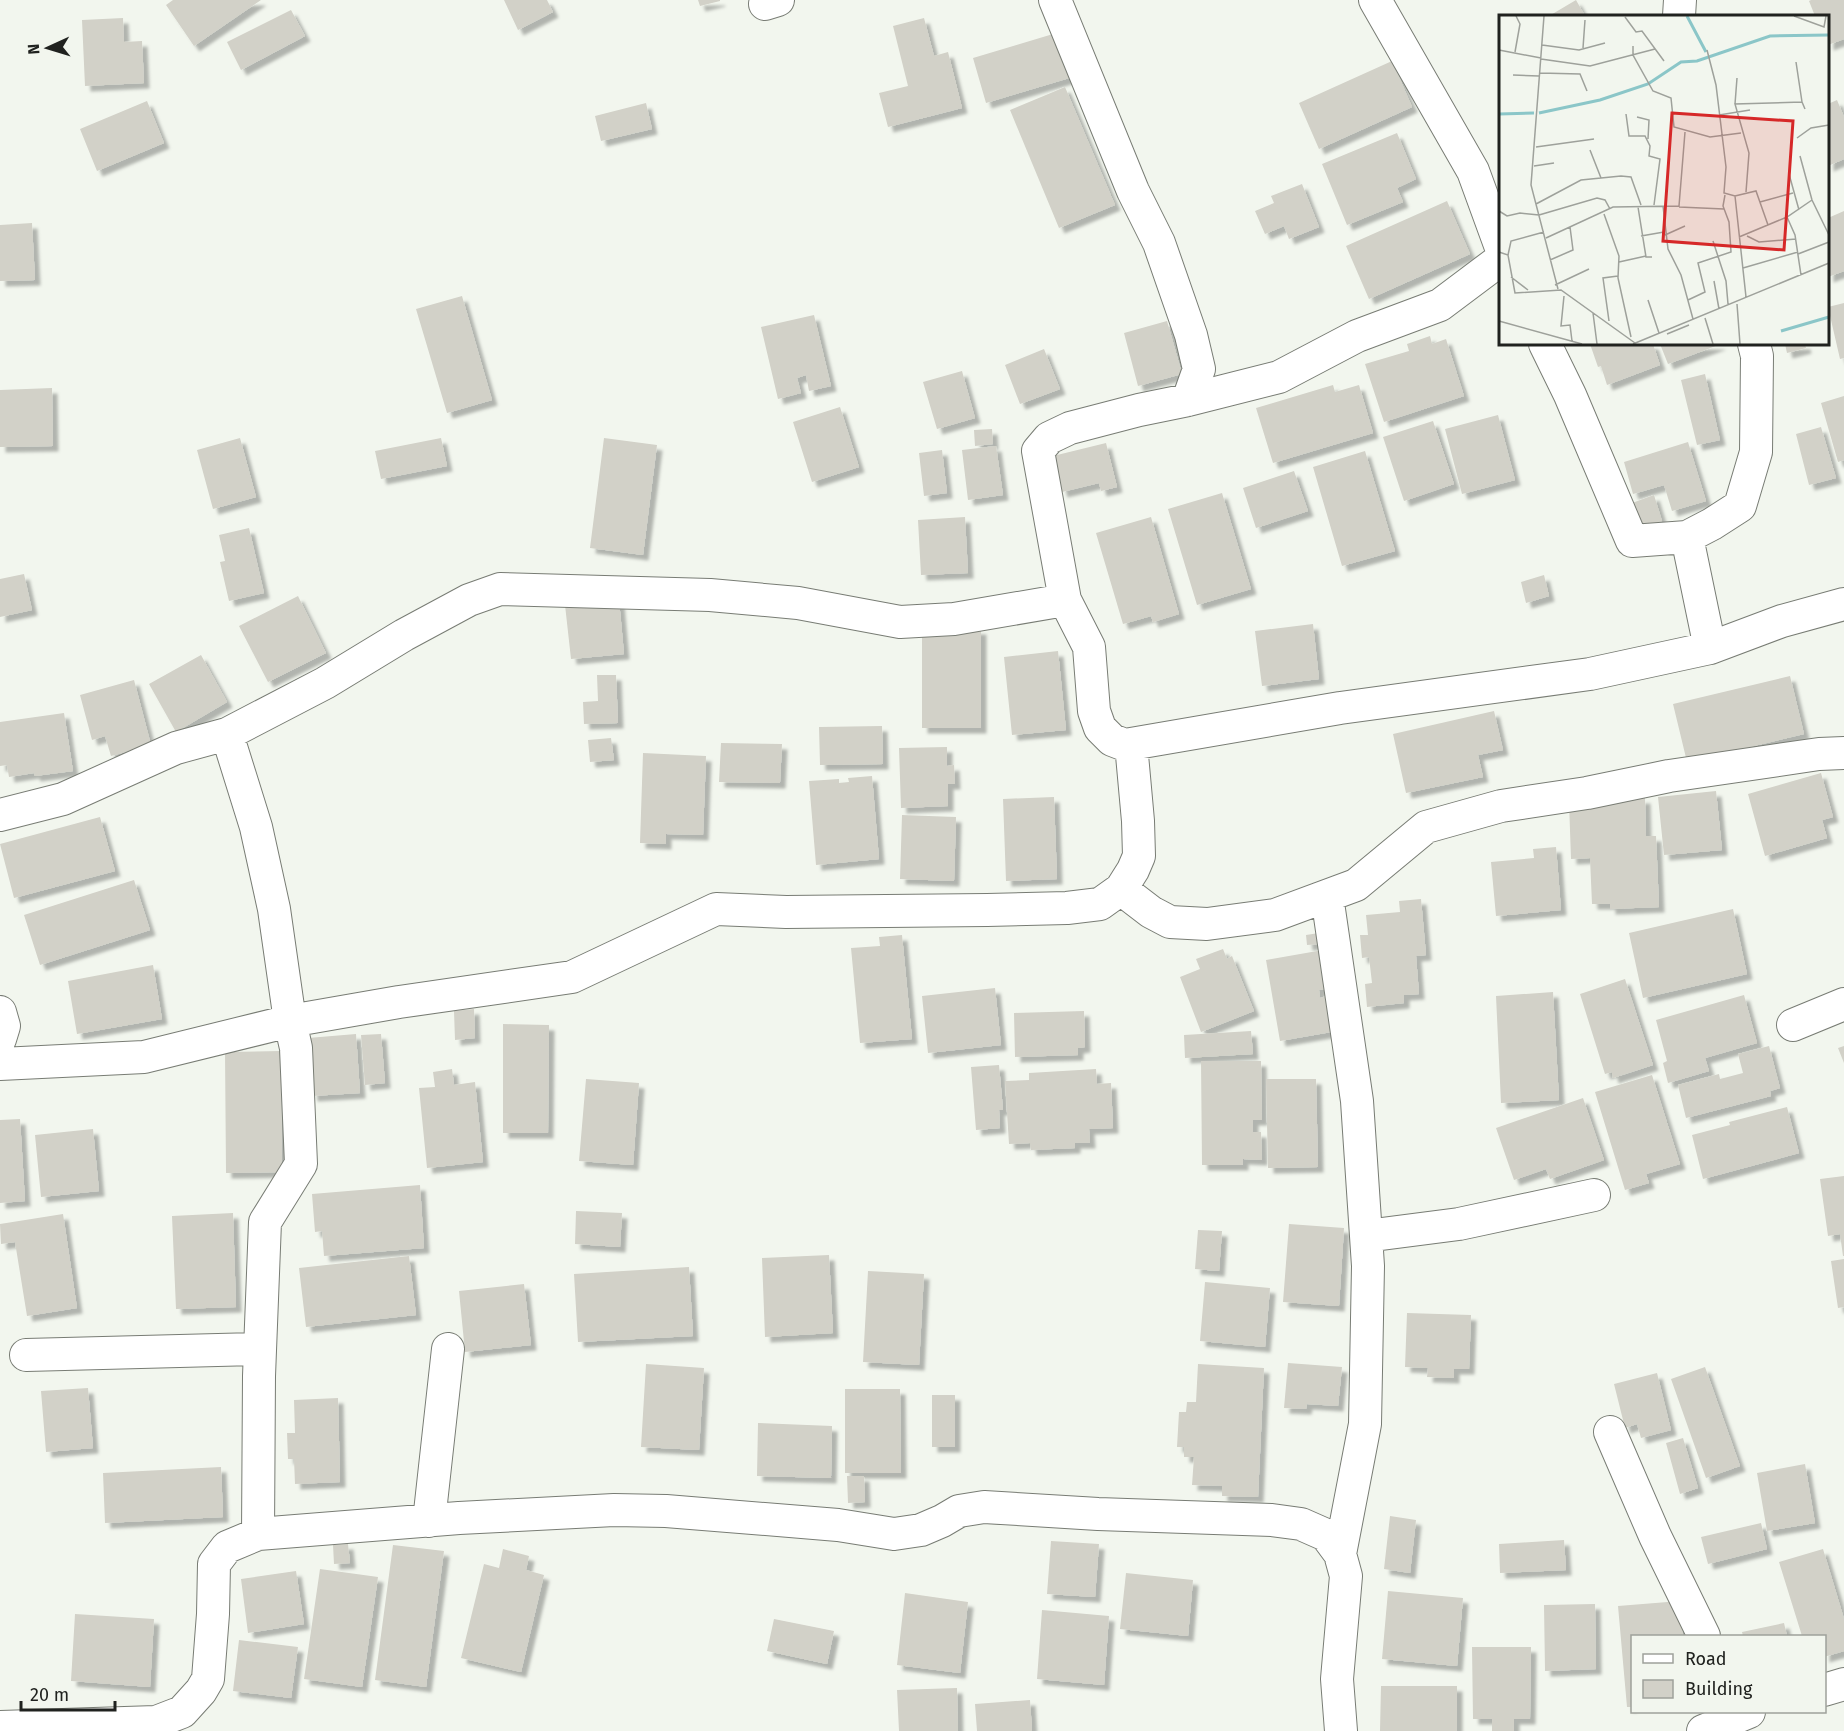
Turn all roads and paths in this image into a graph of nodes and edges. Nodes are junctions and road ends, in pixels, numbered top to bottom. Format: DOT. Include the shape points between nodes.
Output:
graph roads {
  1 [pos="1055,0"];
  2 [pos="1375,0"];
  3 [pos="1680,0"];
  4 [pos="1679,15"];
  5 [pos="1499,242"];
  6 [pos="1499,261"];
  7 [pos="1545,345"];
  8 [pos="1754,345"];
  9 [pos="1199,369"];
  10 [pos="1233,388"];
  11 [pos="1188,400"];
  12 [pos="1687,537"];
  13 [pos="1065,600"];
  14 [pos="1844,604"];
  15 [pos="1710,648"];
  16 [pos="227,734"];
  17 [pos="1131,744"];
  18 [pos="1844,753"];
  19 [pos="0,816"];
  20 [pos="1121,889"];
  21 [pos="1327,896"];
  22 [pos="1844,1004"];
  23 [pos="0,1012"];
  24 [pos="290,1021"];
  25 [pos="1793,1025"];
  26 [pos="0,1039"];
  27 [pos="0,1064"];
  28 [pos="1594,1195"];
  29 [pos="1366,1236"];
  30 [pos="260,1349"];
  31 [pos="448,1349"];
  32 [pos="26,1355"];
  33 [pos="1610,1432"];
  34 [pos="429,1521"];
  35 [pos="258,1534"];
  36 [pos="1340,1554"];
  37 [pos="1704,1635"];
  38 [pos="1844,1684"];
  39 [pos="1826,1689"];
  40 [pos="1747,1713"];
  41 [pos="0,1727"];
  42 [pos="1711,1729"];
  43 [pos="1341,1731"];
  1 -- 9 [label="street" via="1133,191 1159,243"];
  2 -- 5 [label="street" via="1473,171"];
  3 -- 4 [label="street"];
  6 -- 10 [label="street" via="1440,305 1357,336 1279,377"];
  7 -- 12 [label="street" via="1632,541"];
  8 -- 12 [label="street" via="1756,452 1740,506"];
  9 -- 10 [label="street"];
  9 -- 11 [label="street"];
  10 -- 11 [label="street"];
  11 -- 13 [label="street" via="1070,428 1049,438 1038,451"];
  12 -- 15 [label="street"];
  13 -- 16 [label="street" via="954,619 900,622 798,603 710,595 500,589 469,600 404,634 325,683"];
  13 -- 17 [label="street" via="1089,647 1094,711 1100,728 1112,740"];
  14 -- 15 [label="street" via="1782,621"];
  15 -- 17 [label="street" via="1590,674 1340,708"];
  16 -- 19 [label="street" via="176,748 63,798"];
  16 -- 24 [label="street" via="256,827 269,886"];
  17 -- 20 [label="street" via="1139,856"];
  18 -- 21 [label="street" via="1669,776 1501,806 1426,827 1356,885"];
  20 -- 21 [label="street" via="1170,922 1207,924 1275,915"];
  20 -- 24 [label="street" via="1100,904 1067,908 786,912 716,909 572,977"];
  21 -- 29 [label="street" via="1357,1101"];
  22 -- 25 [label="street"];
  23 -- 26 [label="street" via="4,1026"];
  24 -- 27 [label="street" via="144,1057"];
  24 -- 30 [label="street" via="296,1048 301,1164 265,1221"];
  28 -- 29 [label="street" via="1459,1224"];
  29 -- 36 [label="street" via="1365,1424"];
  30 -- 32 [label="street"];
  30 -- 35 [label="street"];
  31 -- 34 [label="street"];
  33 -- 37 [label="street"];
  34 -- 35 [label="street"];
  34 -- 36 [label="street" via="614,1510 666,1511 838,1525 894,1534 921,1530 959,1511 984,1507 1272,1520 1301,1524 1326,1535"];
  35 -- 41 [label="street" via="227,1547 214,1564 208,1679 182,1712 156,1722"];
  36 -- 43 [label="street" via="1346,1576 1337,1679"];
  38 -- 39 [label="street"];
  40 -- 42 [label="street"];
}
